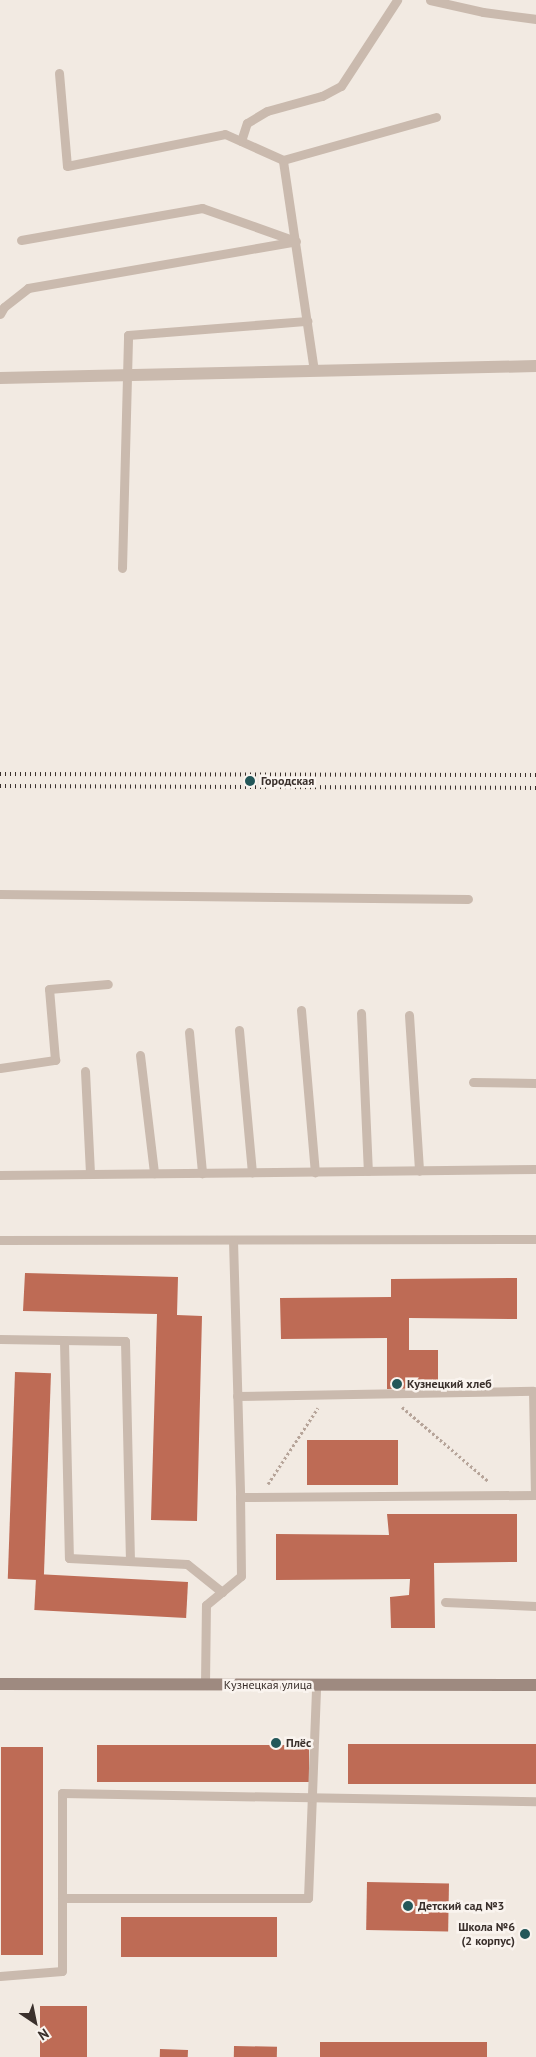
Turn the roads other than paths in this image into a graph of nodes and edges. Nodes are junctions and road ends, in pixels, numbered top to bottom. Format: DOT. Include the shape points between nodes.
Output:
graph roads {
  1 [pos="396,0"];
  2 [pos="430,0"];
  3 [pos="536,19"];
  4 [pos="59,73"];
  5 [pos="436,117"];
  6 [pos="241,141"];
  7 [pos="283,160"];
  8 [pos="20,240"];
  9 [pos="296,241"];
  10 [pos="0,314"];
  11 [pos="308,321"];
  12 [pos="536,366"];
  13 [pos="314,370"];
  14 [pos="126,375"];
  15 [pos="0,378"];
  16 [pos="122,568"];
  17 [pos="0,894"];
  18 [pos="468,899"];
  19 [pos="108,984"];
  20 [pos="301,1010"];
  21 [pos="361,1013"];
  22 [pos="408,1015"];
  23 [pos="239,1030"];
  24 [pos="188,1032"];
  25 [pos="140,1055"];
  26 [pos="0,1068"];
  27 [pos="85,1071"];
  28 [pos="473,1082"];
  29 [pos="536,1083"];
  30 [pos="536,1169"];
  31 [pos="419,1170"];
  32 [pos="368,1171"];
  33 [pos="252,1172"];
  34 [pos="315,1172"];
  35 [pos="154,1173"];
  36 [pos="202,1173"];
  37 [pos="90,1174"];
  38 [pos="0,1175"];
  39 [pos="536,1239"];
  40 [pos="0,1240"];
  41 [pos="233,1240"];
  42 [pos="0,1339"];
  43 [pos="64,1341"];
  44 [pos="237,1396"];
  45 [pos="536,1495"];
  46 [pos="240,1497"];
  47 [pos="130,1562"];
  48 [pos="222,1592"];
  49 [pos="445,1602"];
  50 [pos="536,1606"];
  51 [pos="0,1684"];
  52 [pos="205,1684"];
  53 [pos="316,1685"];
  54 [pos="536,1685"];
  55 [pos="314,1797"];
  56 [pos="536,1801"];
  57 [pos="62,1898"];
  58 [pos="0,1976"];
  1 -- 6 [label="lane" via="341,86 322,96 267,111 247,123"];
  2 -- 3 [label="lane"];
  4 -- 6 [label="lane" via="67,166 225,134"];
  5 -- 7 [label="lane"];
  6 -- 7 [label="lane"];
  7 -- 9 [label="lane"];
  8 -- 9 [label="lane" via="202,208"];
  9 -- 10 [label="lane" via="28,288"];
  9 -- 11 [label="lane"];
  11 -- 13 [label="lane"];
  11 -- 14 [label="lane" via="128,335"];
  12 -- 13 [label="street"];
  13 -- 14 [label="street"];
  14 -- 15 [label="street"];
  14 -- 16 [label="lane"];
  17 -- 18 [label="lane"];
  19 -- 26 [label="lane" via="49,989 54,1060"];
  20 -- 34 [label="lane"];
  21 -- 32 [label="lane"];
  22 -- 31 [label="lane"];
  23 -- 33 [label="lane"];
  24 -- 36 [label="lane"];
  25 -- 35 [label="lane"];
  27 -- 37 [label="lane"];
  28 -- 29 [label="lane"];
  30 -- 31 [label="lane"];
  31 -- 32 [label="lane"];
  32 -- 34 [label="lane"];
  33 -- 34 [label="lane"];
  33 -- 36 [label="lane"];
  35 -- 36 [label="lane"];
  35 -- 37 [label="lane"];
  37 -- 38 [label="lane"];
  39 -- 41 [label="lane"];
  40 -- 41 [label="lane"];
  41 -- 44 [label="lane"];
  42 -- 43 [label="lane"];
  43 -- 47 [label="lane" via="69,1558"];
  43 -- 47 [label="lane" via="125,1341"];
  44 -- 45 [label="lane" via="533,1391"];
  44 -- 46 [label="lane"];
  45 -- 46 [label="lane"];
  46 -- 48 [label="lane" via="241,1576"];
  47 -- 48 [label="lane" via="187,1564"];
  48 -- 52 [label="lane" via="206,1606"];
  49 -- 50 [label="lane"];
  51 -- 52 [label="main road, Кузнецкая улица"];
  52 -- 53 [label="main road, Кузнецкая улица"];
  53 -- 54 [label="main road, Кузнецкая улица"];
  53 -- 55 [label="lane"];
  55 -- 56 [label="lane"];
  55 -- 57 [label="lane" via="308,1898"];
  55 -- 57 [label="lane" via="62,1793"];
  57 -- 58 [label="lane" via="62,1971"];
}
